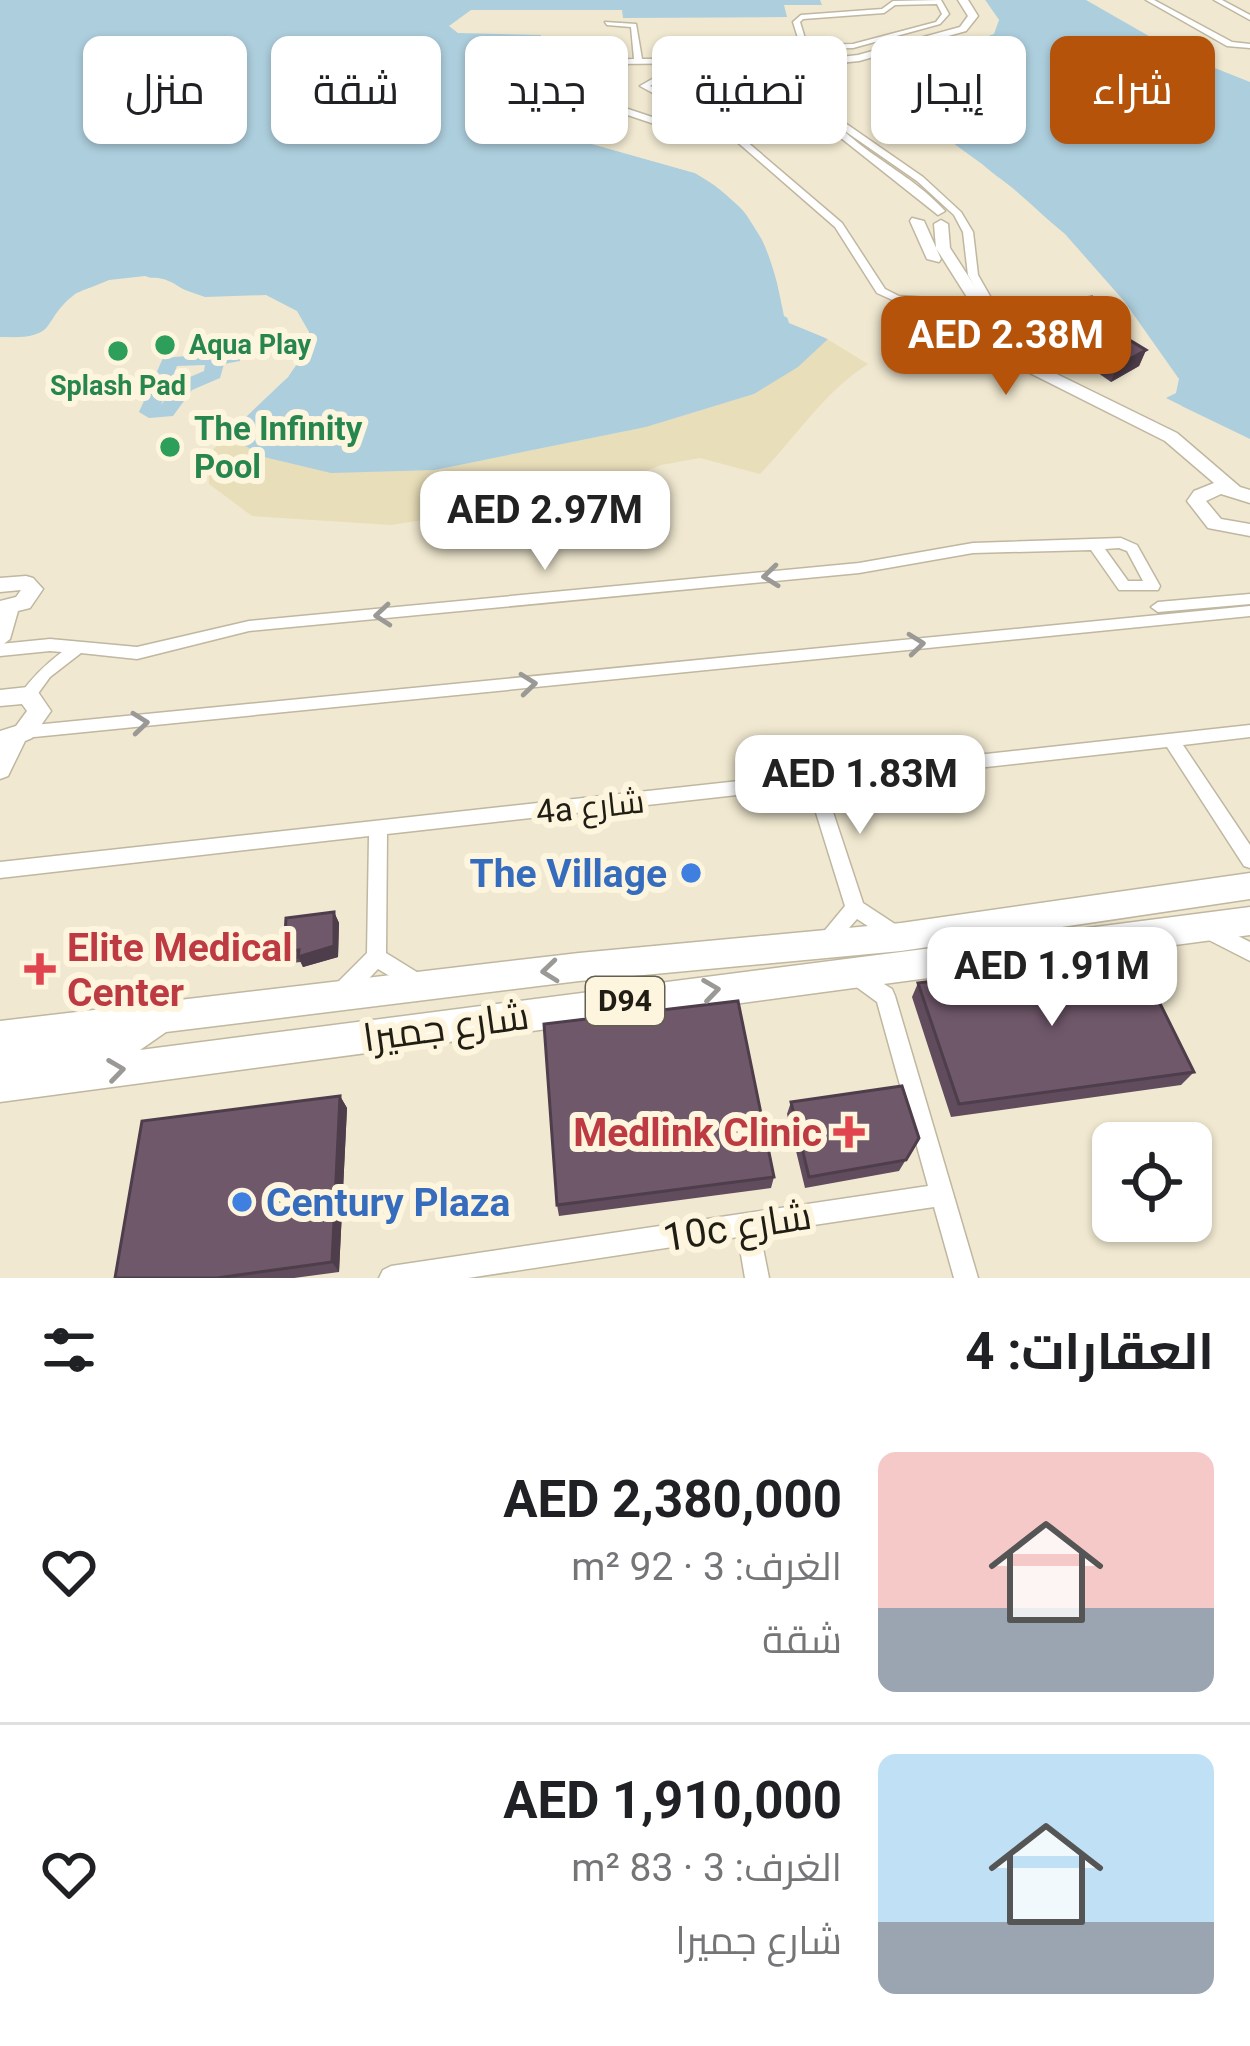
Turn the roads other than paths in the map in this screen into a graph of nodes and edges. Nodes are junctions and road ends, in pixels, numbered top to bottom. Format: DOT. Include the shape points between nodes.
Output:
graph roads {
  1 [pos="1149,0"];
  2 [pos="1217,0"];
  3 [pos="948,2"];
  4 [pos="1250,7"];
  5 [pos="1231,8"];
  6 [pos="1250,18"];
  7 [pos="607,23"];
  8 [pos="801,36"];
  9 [pos="903,36"];
  10 [pos="914,36"];
  11 [pos="1226,42"];
  12 [pos="847,59"];
  13 [pos="850,59"];
  14 [pos="638,61"];
  15 [pos="652,61"];
  16 [pos="628,62"];
  17 [pos="847,135"];
  18 [pos="743,144"];
  19 [pos="840,144"];
  20 [pos="869,152"];
  21 [pos="886,155"];
  22 [pos="917,216"];
  23 [pos="939,218"];
  24 [pos="944,248"];
  25 [pos="968,257"];
  26 [pos="877,283"];
  27 [pos="944,287"];
  28 [pos="960,303"];
  29 [pos="988,324"];
  30 [pos="1204,491"];
  31 [pos="1242,494"];
  32 [pos="1241,530"];
  33 [pos="1250,543"];
  34 [pos="0,585"];
  35 [pos="1250,599"];
  36 [pos="4,608"];
  37 [pos="1250,611"];
  38 [pos="1162,613"];
  39 [pos="11,643"];
  40 [pos="78,648"];
  41 [pos="0,650"];
  42 [pos="56,664"];
  43 [pos="9,691"];
  44 [pos="1250,731"];
  45 [pos="13,736"];
  46 [pos="1171,740"];
  47 [pos="0,769"];
  48 [pos="814,782"];
  49 [pos="378,830"];
  50 [pos="0,870"];
  51 [pos="1242,873"];
  52 [pos="855,908"];
  53 [pos="1250,921"];
  54 [pos="1199,927"];
  55 [pos="820,945"];
  56 [pos="909,949"];
  57 [pos="1250,952"];
  58 [pos="376,957"];
  59 [pos="847,971"];
  60 [pos="429,984"];
  61 [pos="885,996"];
  62 [pos="334,997"];
  63 [pos="159,1018"];
  64 [pos="0,1037"];
  65 [pos="0,1059"];
  66 [pos="0,1085"];
  67 [pos="940,1196"];
  68 [pos="747,1224"];
  69 [pos="391,1278"];
  70 [pos="757,1278"];
  71 [pos="965,1278"];
  1 -- 11 [label="street"];
  2 -- 5 [label="street"];
  3 -- 8 [label="street" via="804,16 796,22"];
  3 -- 9 [label="street" via="938,23"];
  3 -- 10 [label="street" via="964,14 953,28"];
  3 -- 13 [label="street" via="973,16 963,29"];
  4 -- 5 [label="street"];
  5 -- 6 [label="street"];
  7 -- 14 [label="street" via="634,24"];
  12 -- 13 [label="street"];
  13 -- 21 [label="street" via="819,71 817,97 838,124"];
  14 -- 15 [label="street"];
  14 -- 16 [label="street"];
  17 -- 20 [label="street"];
  18 -- 26 [label="street" via="822,207"];
  19 -- 22 [label="street" via="908,194"];
  20 -- 21 [label="street"];
  20 -- 23 [label="street" via="918,188"];
  21 -- 25 [label="street" via="958,214"];
  22 -- 23 [label="street"];
  22 -- 28 [label="street"];
  23 -- 24 [label="street"];
  24 -- 25 [label="street"];
  24 -- 29 [label="street"];
  25 -- 29 [label="street" via="994,312"];
  26 -- 27 [label="street" via="905,294"];
  26 -- 28 [label="street" via="898,298"];
  28 -- 30 [label="street" via="1003,365 1166,445 1194,468"];
  29 -- 31 [label="street" via="1026,368 1171,437"];
  30 -- 31 [label="street"];
  30 -- 32 [label="street" via="1199,510"];
  32 -- 33 [label="street"];
  34 -- 36 [label="street" via="33,589"];
  35 -- 38 [label="street"];
  36 -- 39 [label="street"];
  37 -- 38 [label="street"];
  38 -- 40 [label="street, one-way" via="1101,544 960,550 859,568 238,628 137,653"];
  45 -- 38 [label="street, one-way"];
  39 -- 40 [label="street"];
  39 -- 41 [label="street"];
  39 -- 42 [label="street" via="37,662"];
  40 -- 42 [label="street"];
  42 -- 43 [label="street"];
  43 -- 45 [label="street" via="40,711"];
  44 -- 46 [label="street, 4a شارع"];
  45 -- 47 [label="street"];
  46 -- 48 [label="street, 4a شارع"];
  46 -- 51 [label="street"];
  48 -- 49 [label="street, 4a شارع"];
  48 -- 52 [label="street"];
  49 -- 50 [label="street, 4a شارع"];
  49 -- 58 [label="street"];
  51 -- 56 [label="main road, شارع جميرا / D94"];
  52 -- 55 [label="street"];
  52 -- 56 [label="street"];
  53 -- 54 [label="main road, شارع جميرا / D94"];
  54 -- 56 [label="main road, شارع جميرا / D94"];
  54 -- 57 [label="street"];
  55 -- 56 [label="main road, شارع جميرا / D94"];
  55 -- 60 [label="main road, شارع جميرا / D94, one-way"];
  56 -- 59 [label="main road, شارع جميرا / D94"];
  56 -- 61 [label="street"];
  58 -- 60 [label="street" via="399,976"];
  58 -- 62 [label="street"];
  59 -- 61 [label="street"];
  66 -- 59 [label="main road, شارع جميرا / D94, one-way"];
  60 -- 62 [label="main road, شارع جميرا / D94"];
  61 -- 67 [label="street"];
  62 -- 63 [label="main road, شارع جميرا / D94"];
  63 -- 64 [label="main road, شارع جميرا / D94"];
  63 -- 65 [label="main road" via="124,1042"];
  67 -- 68 [label="street, 10c شارع"];
  67 -- 71 [label="street"];
  68 -- 69 [label="street, 10c شارع"];
  68 -- 70 [label="street"];
}
